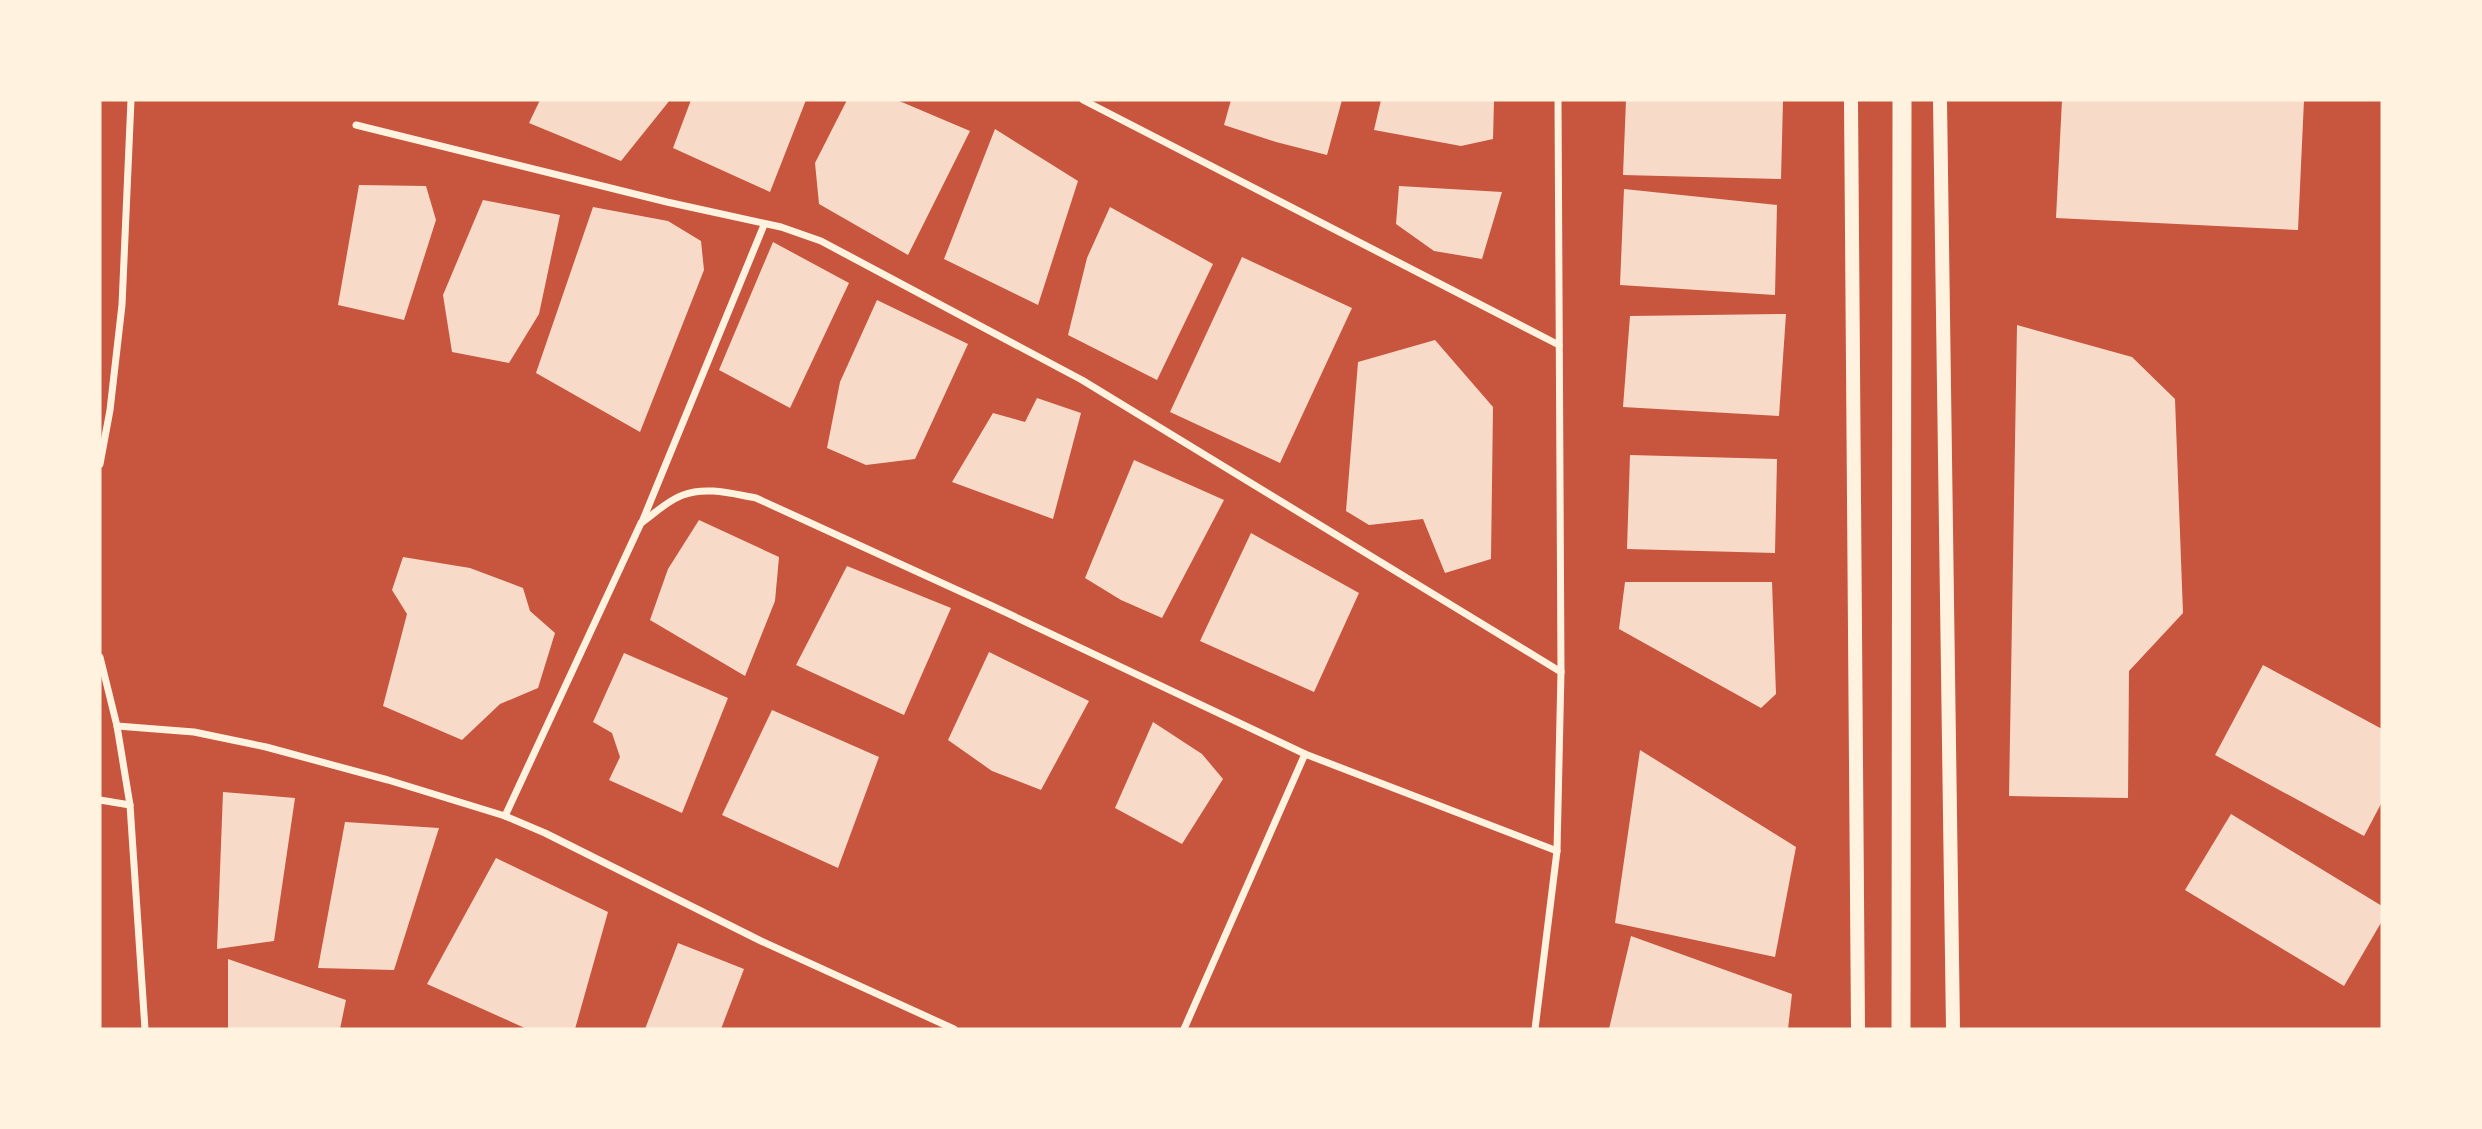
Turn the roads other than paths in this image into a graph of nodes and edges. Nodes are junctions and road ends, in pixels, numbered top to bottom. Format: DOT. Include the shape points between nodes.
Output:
graph roads {
  1 [pos="131,100"];
  2 [pos="1083,100"];
  3 [pos="1558,100"];
  4 [pos="1851,100"];
  5 [pos="1902,100"];
  6 [pos="1940,100"];
  7 [pos="356,125"];
  8 [pos="764,225"];
  9 [pos="1559,345"];
  10 [pos="100,464"];
  11 [pos="641,523"];
  12 [pos="100,657"];
  13 [pos="1561,672"];
  14 [pos="117,726"];
  15 [pos="1305,754"];
  16 [pos="100,800"];
  17 [pos="130,805"];
  18 [pos="505,816"];
  19 [pos="1557,851"];
  20 [pos="145,1029"];
  21 [pos="954,1029"];
  22 [pos="1184,1029"];
  23 [pos="1535,1029"];
  24 [pos="1858,1029"];
  25 [pos="1901,1029"];
  26 [pos="1953,1029"];
  1 -- 10 [label="street" via="122,305"];
  2 -- 9 [label="street"];
  3 -- 9 [label="street"];
  4 -- 24 [label="main road"];
  5 -- 25 [label="highway"];
  6 -- 26 [label="main road"];
  7 -- 8 [label="street"];
  8 -- 11 [label="street"];
  8 -- 13 [label="street" via="821,241 1082,380"];
  9 -- 13 [label="street"];
  11 -- 15 [label="street" via="681,495 722,491 755,498"];
  11 -- 18 [label="street"];
  12 -- 14 [label="street"];
  13 -- 19 [label="street"];
  14 -- 17 [label="street"];
  14 -- 18 [label="street" via="194,732 266,747"];
  15 -- 19 [label="street"];
  15 -- 22 [label="street"];
  16 -- 17 [label="street"];
  17 -- 20 [label="street"];
  18 -- 21 [label="street"];
  19 -- 23 [label="street"];
}
